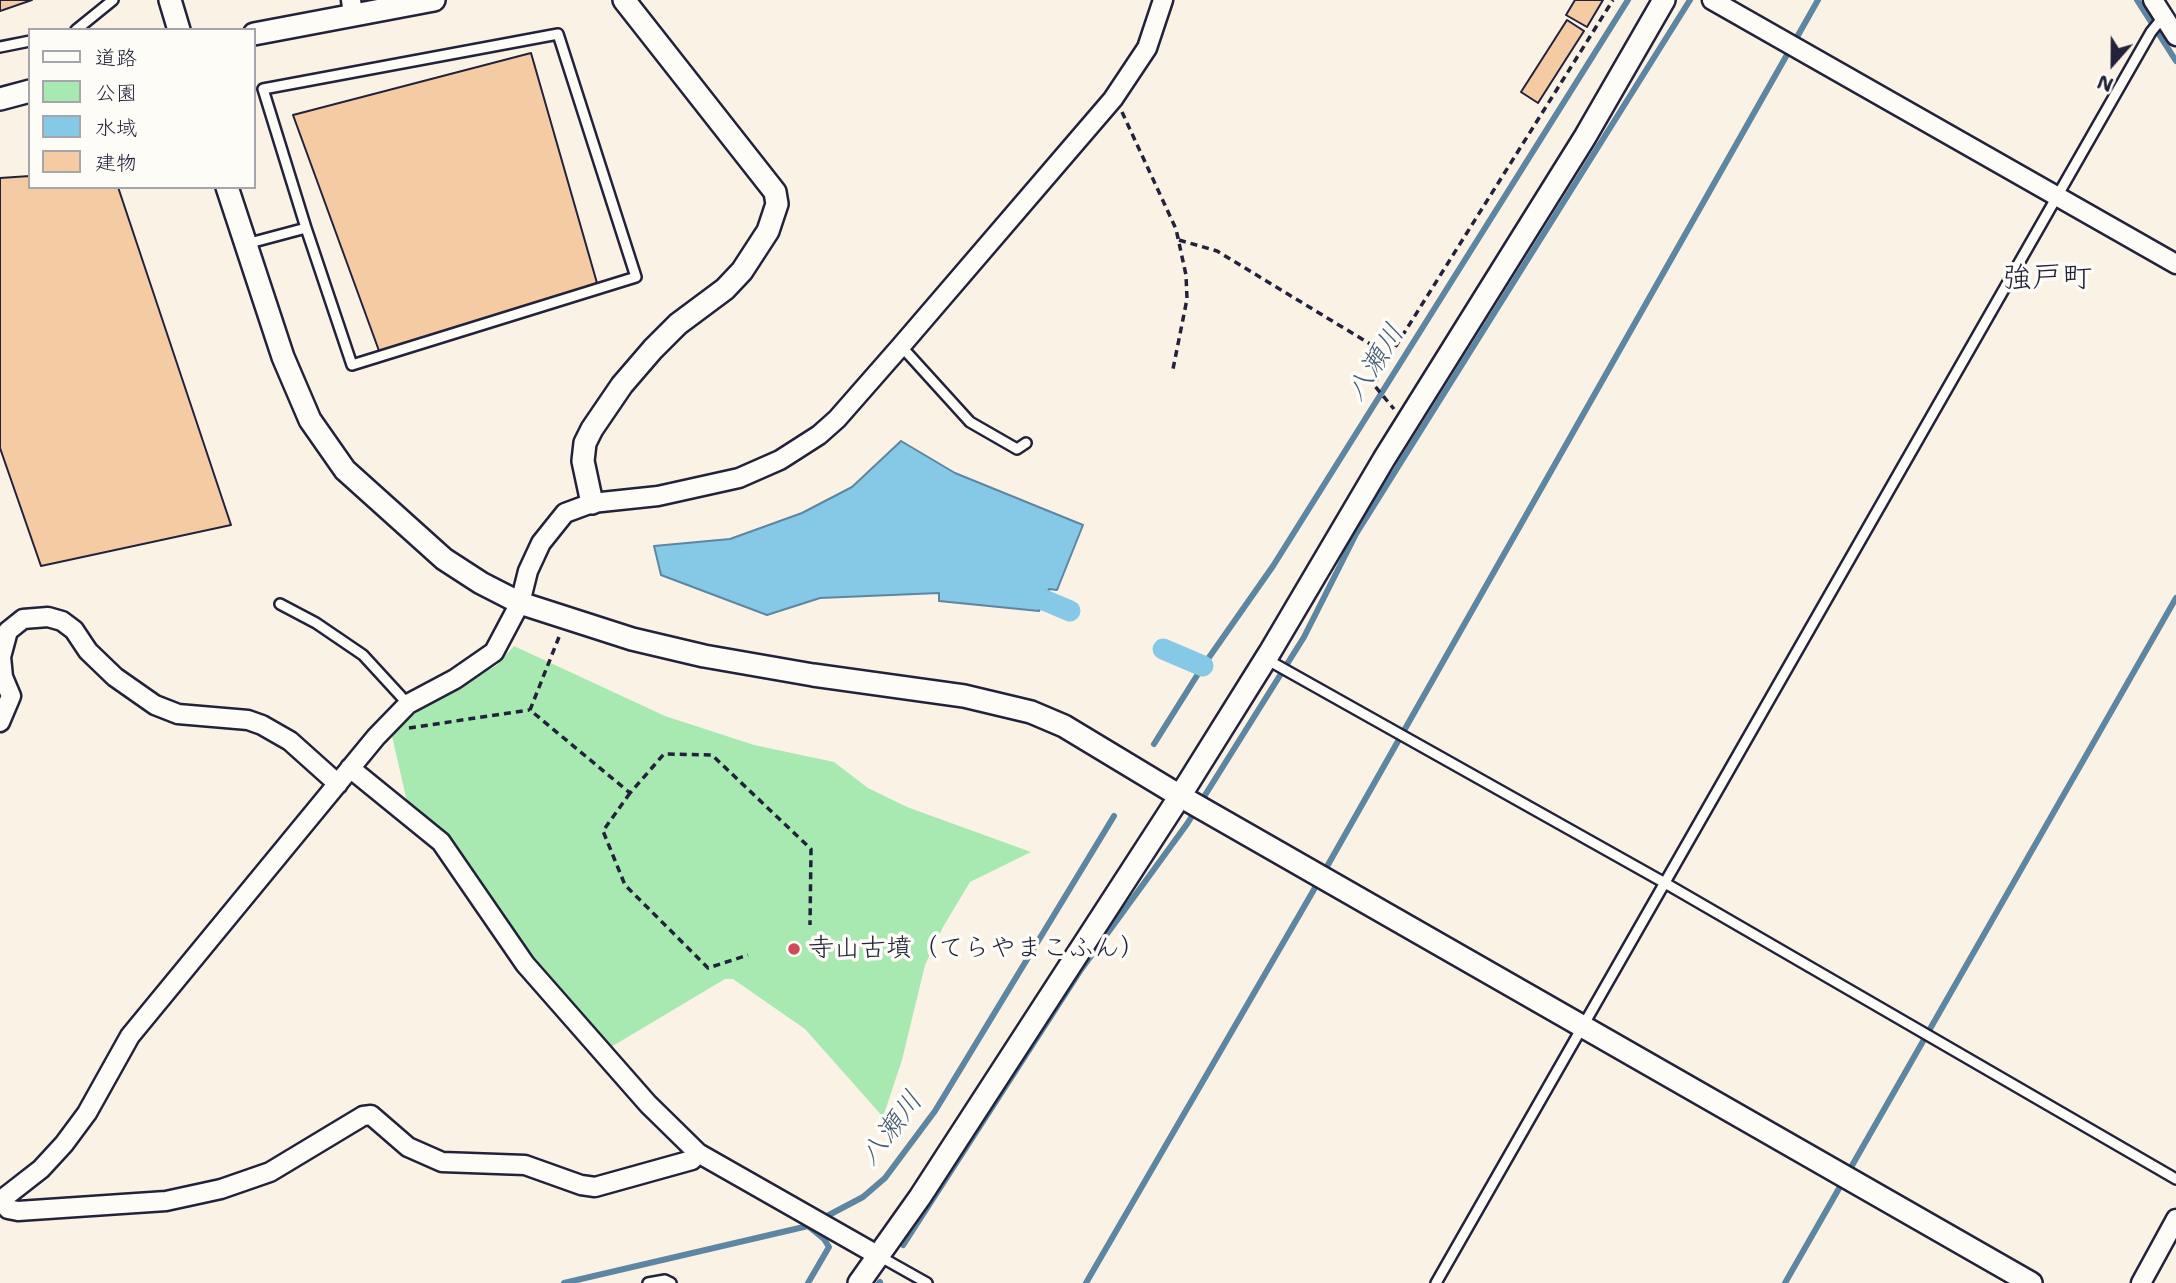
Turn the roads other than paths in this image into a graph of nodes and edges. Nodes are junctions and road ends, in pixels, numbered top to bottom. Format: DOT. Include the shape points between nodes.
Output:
graph roads {
  1 [pos="113,0"];
  2 [pos="170,0"];
  3 [pos="434,0"];
  4 [pos="624,0"];
  5 [pos="1163,0"];
  6 [pos="1664,0"];
  7 [pos="1712,0"];
  8 [pos="2153,0"];
  9 [pos="352,7"];
  10 [pos="2164,16"];
  11 [pos="78,28"];
  12 [pos="178,28"];
  13 [pos="256,33"];
  14 [pos="2176,36"];
  15 [pos="28,40"];
  16 [pos="0,47"];
  17 [pos="28,92"];
  18 [pos="0,99"];
  19 [pos="228,189"];
  20 [pos="2059,195"];
  21 [pos="306,228"];
  22 [pos="244,244"];
  23 [pos="2176,264"];
  24 [pos="901,346"];
  25 [pos="1026,443"];
  26 [pos="592,503"];
  27 [pos="520,603"];
  28 [pos="280,604"];
  29 [pos="1266,659"];
  30 [pos="408,704"];
  31 [pos="0,722"];
  32 [pos="351,768"];
  33 [pos="338,784"];
  34 [pos="1180,796"];
  35 [pos="1665,883"];
  36 [pos="1584,1025"];
  37 [pos="698,1153"];
  38 [pos="2176,1179"];
  39 [pos="0,1200"];
  40 [pos="2176,1219"];
  41 [pos="879,1256"];
  42 [pos="648,1283"];
  43 [pos="671,1283"];
  44 [pos="859,1283"];
  45 [pos="927,1283"];
  46 [pos="1436,1283"];
  47 [pos="2031,1283"];
  48 [pos="2141,1283"];
  1 -- 11 [label="lane"];
  2 -- 12 [label="street"];
  3 -- 9 [label="street"];
  4 -- 26 [label="street" via="775,192 777,204 768,231 741,271 653,349 592,429 583,461"];
  5 -- 24 [label="street" via="1147,48 1113,99"];
  6 -- 29 [label="street" via="1586,137 1384,458"];
  7 -- 20 [label="street"];
  8 -- 10 [label="street"];
  9 -- 13 [label="street"];
  10 -- 14 [label="street"];
  10 -- 20 [label="lane"];
  15 -- 16 [label="lane"];
  17 -- 18 [label="street"];
  19 -- 22 [label="street"];
  20 -- 23 [label="street"];
  20 -- 35 [label="lane"];
  21 -- 21 [label="lane" via="352,365 636,277 558,34 263,89"];
  21 -- 22 [label="lane"];
  22 -- 27 [label="street" via="310,421 345,470 444,559"];
  24 -- 25 [label="lane" via="970,422 1017,449"];
  24 -- 26 [label="street" via="837,419 799,449 759,471 658,496"];
  26 -- 27 [label="street" via="565,513 549,529 528,571"];
  27 -- 30 [label="street" via="494,652"];
  27 -- 34 [label="street" via="632,639 704,656 964,696 1031,712 1096,743"];
  28 -- 30 [label="lane" via="363,655"];
  29 -- 34 [label="street"];
  29 -- 35 [label="lane"];
  30 -- 32 [label="street"];
  31 -- 33 [label="street" via="10,696 3,677 3,643 8,631 23,620 48,617 74,630 115,677 155,705 178,714 262,725 290,741"];
  32 -- 33 [label="street"];
  32 -- 37 [label="street" via="441,842 525,964 648,1104"];
  33 -- 39 [label="street" via="130,1037 94,1103 64,1144"];
  34 -- 36 [label="street"];
  34 -- 41 [label="street"];
  35 -- 36 [label="lane"];
  35 -- 38 [label="lane"];
  36 -- 46 [label="lane"];
  36 -- 47 [label="street"];
  37 -- 39 [label="street" via="692,1160 604,1184 581,1185 525,1165 442,1162 408,1147 371,1115 270,1172 221,1189 166,1200 18,1212"];
  37 -- 41 [label="street"];
  40 -- 48 [label="street"];
  41 -- 44 [label="street"];
  41 -- 45 [label="lane"];
  42 -- 43 [label="lane"];
}
